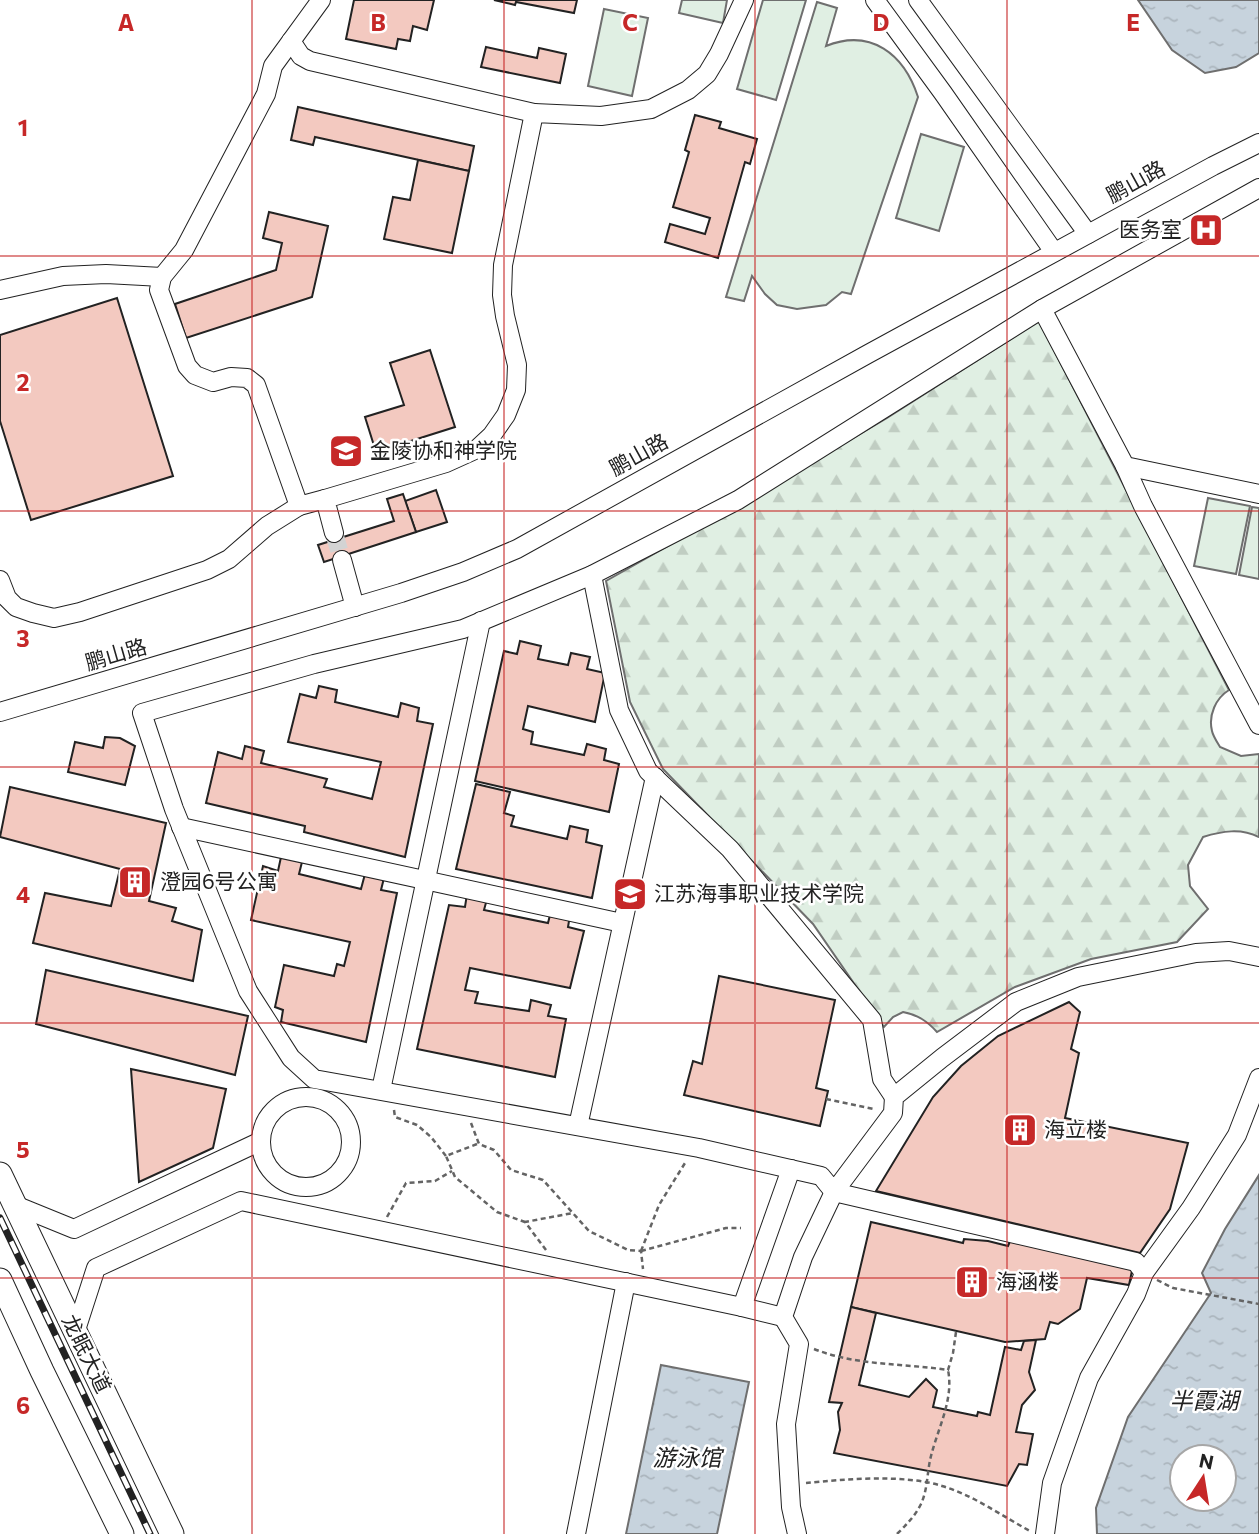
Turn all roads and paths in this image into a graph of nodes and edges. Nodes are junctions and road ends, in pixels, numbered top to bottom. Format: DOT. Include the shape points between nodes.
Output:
graph roads {
  1 [pos="321,0"];
  2 [pos="744,0"];
  3 [pos="875,0"];
  4 [pos="918,0"];
  5 [pos="291,41"];
  6 [pos="534,113"];
  7 [pos="1259,143"];
  8 [pos="1259,188"];
  9 [pos="1088,234"];
  10 [pos="1054,253"];
  11 [pos="162,277"];
  12 [pos="0,290"];
  13 [pos="1042,309"];
  14 [pos="1125,466"];
  15 [pos="1259,494"];
  16 [pos="325,499"];
  17 [pos="299,506"];
  18 [pos="334,533"];
  19 [pos="342,560"];
  20 [pos="592,575"];
  21 [pos="0,580"];
  22 [pos="355,607"];
  23 [pos="481,621"];
  24 [pos="0,712"];
  25 [pos="1259,725"];
  26 [pos="654,777"];
  27 [pos="181,827"];
  28 [pos="426,880"];
  29 [pos="622,923"];
  30 [pos="1259,957"];
  31 [pos="1259,1078"];
  32 [pos="314,1079"];
  33 [pos="386,1091"];
  34 [pos="308,1098"];
  35 [pos="826,1099"];
  36 [pos="894,1105"];
  37 [pos="465,1106"];
  38 [pos="578,1126"];
  39 [pos="261,1141"];
  40 [pos="479,1144"];
  41 [pos="695,1147"];
  42 [pos="446,1156"];
  43 [pos="792,1169"];
  44 [pos="452,1171"];
  45 [pos="0,1174"];
  46 [pos="296,1186"];
  47 [pos="834,1192"];
  48 [pos="15,1205"];
  49 [pos="290,1212"];
  50 [pos="573,1213"];
  51 [pos="387,1218"];
  52 [pos="525,1222"];
  53 [pos="741,1228"];
  54 [pos="641,1251"];
  55 [pos="559,1268"];
  56 [pos="1144,1273"];
  57 [pos="0,1280"];
  58 [pos="626,1283"];
  59 [pos="646,1287"];
  60 [pos="1259,1304"];
  61 [pos="742,1307"];
  62 [pos="783,1317"];
  63 [pos="956,1332"];
  64 [pos="75,1333"];
  65 [pos="799,1344"];
  66 [pos="947,1370"];
  67 [pos="926,1483"];
  68 [pos="789,1485"];
  69 [pos="121,1534"];
  70 [pos="173,1534"];
  71 [pos="576,1534"];
  72 [pos="797,1534"];
  73 [pos="897,1534"];
  74 [pos="1035,1534"];
  75 [pos="1045,1534"];
  1 -- 5 [label="street"];
  2 -- 6 [label="street" via="707,74 688,90 650,108 601,116"];
  3 -- 10 [label="street"];
  4 -- 9 [label="street"];
  5 -- 6 [label="street" via="310,61"];
  5 -- 11 [label="street" via="273,66 266,94 184,250"];
  6 -- 16 [label="street" via="503,265 502,295 517,365 516,390 506,415 477,449 446,463"];
  7 -- 9 [label="street, 鹏山路"];
  8 -- 13 [label="street"];
  9 -- 10 [label="street, 鹏山路"];
  10 -- 22 [label="street, 鹏山路" via="517,549"];
  11 -- 12 [label="street" via="62,275"];
  11 -- 17 [label="street" via="159,290 187,366 213,382 239,377 256,385"];
  13 -- 14 [label="street"];
  13 -- 20 [label="street" via="738,500"];
  14 -- 15 [label="street"];
  14 -- 25 [label="street"];
  16 -- 17 [label="street"];
  16 -- 18 [label="street"];
  17 -- 21 [label="street" via="229,559 207,570 80,612 54,618 16,607"];
  19 -- 22 [label="street"];
  20 -- 23 [label="street"];
  20 -- 26 [label="street" via="620,710"];
  22 -- 24 [label="street, 鹏山路"];
  23 -- 27 [label="street" via="142,713"];
  23 -- 28 [label="street"];
  26 -- 29 [label="street"];
  26 -- 36 [label="street" via="730,849 872,1020 882,1079"];
  27 -- 28 [label="street"];
  27 -- 32 [label="street" via="248,991 291,1058"];
  28 -- 29 [label="street"];
  28 -- 33 [label="street"];
  29 -- 38 [label="street"];
  30 -- 36 [label="street" via="1229,951 1196,953 1078,977 1016,1002 942,1058"];
  31 -- 56 [label="street" via="1237,1135"];
  32 -- 33 [label="street"];
  32 -- 34 [label="street"];
  33 -- 37 [label="street"];
  33 -- 42 [label="path" via="395,1117 417,1125"];
  34 -- 39 [label="street" via="294,1099 270,1114"];
  34 -- 46 [label="street" via="322,1101 344,1118 351,1145 347,1160 326,1182"];
  35 -- 36 [label="path"];
  36 -- 47 [label="street"];
  37 -- 38 [label="street"];
  37 -- 40 [label="path"];
  38 -- 41 [label="street"];
  39 -- 46 [label="street" via="270,1170"];
  39 -- 48 [label="street" via="74,1229"];
  40 -- 42 [label="path"];
  40 -- 50 [label="path" via="494,1150 511,1170 543,1180"];
  41 -- 43 [label="street"];
  41 -- 54 [label="path" via="659,1205"];
  42 -- 44 [label="path"];
  43 -- 47 [label="street" via="821,1176"];
  43 -- 61 [label="street"];
  44 -- 51 [label="path" via="435,1181 406,1183"];
  44 -- 52 [label="path" via="497,1212"];
  45 -- 48 [label="main road, 龙眠大道"];
  46 -- 49 [label="street"];
  47 -- 56 [label="street" via="1136,1262"];
  47 -- 62 [label="street" via="803,1257"];
  48 -- 64 [label="main road, 龙眠大道"];
  49 -- 55 [label="street"];
  49 -- 64 [label="street" via="241,1201 96,1268"];
  50 -- 52 [label="path"];
  50 -- 54 [label="path" via="589,1231 628,1251"];
  52 -- 55 [label="path"];
  53 -- 54 [label="path"];
  54 -- 59 [label="path"];
  55 -- 58 [label="street"];
  56 -- 60 [label="path" via="1173,1288"];
  56 -- 75 [label="street" via="1088,1378 1052,1483"];
  57 -- 69 [label="main road"];
  58 -- 59 [label="street"];
  58 -- 71 [label="street"];
  59 -- 61 [label="street"];
  61 -- 62 [label="street"];
  62 -- 65 [label="street"];
  63 -- 66 [label="path"];
  64 -- 70 [label="main road, 龙眠大道"];
  65 -- 66 [label="path" via="866,1363"];
  65 -- 68 [label="street" via="786,1424"];
  66 -- 67 [label="path" via="947,1401"];
  67 -- 68 [label="path" via="844,1479"];
  67 -- 73 [label="path" via="914,1517"];
  67 -- 74 [label="path" via="982,1504"];
  68 -- 72 [label="street"];
}
